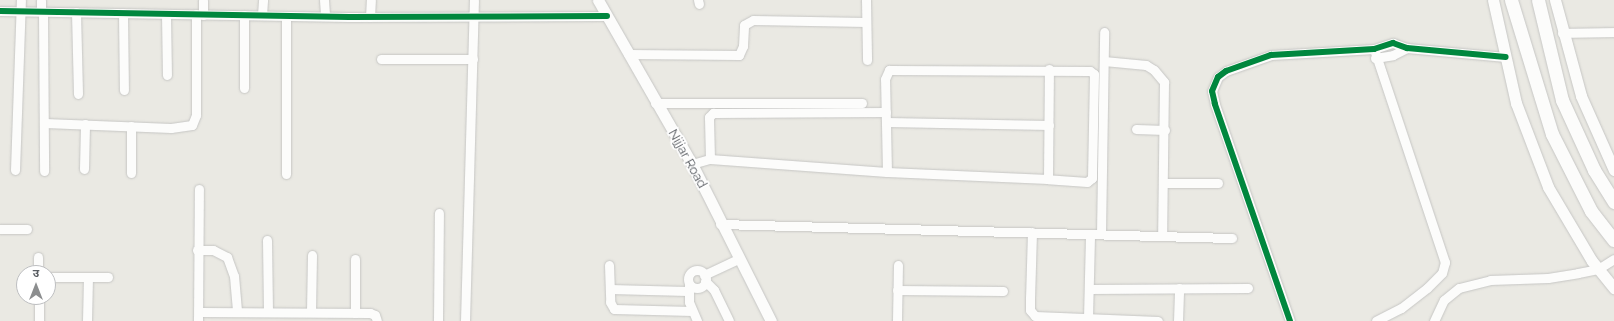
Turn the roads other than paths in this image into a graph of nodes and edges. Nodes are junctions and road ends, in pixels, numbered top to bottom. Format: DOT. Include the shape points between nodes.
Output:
graph roads {
  1 [pos="21,0"];
  2 [pos="41,0"];
  3 [pos="203,0"];
  4 [pos="263,0"];
  5 [pos="324,0"];
  6 [pos="371,0"];
  7 [pos="474,0"];
  8 [pos="598,0"];
  9 [pos="866,0"];
  10 [pos="1493,0"];
  11 [pos="1511,0"];
  12 [pos="1538,0"];
  13 [pos="1555,0"];
  14 [pos="0,11"];
  15 [pos="21,12"];
  16 [pos="42,12"];
  17 [pos="76,12"];
  18 [pos="123,13"];
  19 [pos="166,14"];
  20 [pos="199,14"];
  21 [pos="244,15"];
  22 [pos="262,16"];
  23 [pos="286,16"];
  24 [pos="325,16"];
  25 [pos="607,16"];
  26 [pos="370,17"];
  27 [pos="474,17"];
  28 [pos="866,22"];
  29 [pos="1104,32"];
  30 [pos="1562,32"];
  31 [pos="1614,32"];
  32 [pos="628,54"];
  33 [pos="1374,54"];
  34 [pos="1506,57"];
  35 [pos="381,59"];
  36 [pos="473,59"];
  37 [pos="866,60"];
  38 [pos="1104,61"];
  39 [pos="1048,69"];
  40 [pos="168,75"];
  41 [pos="244,88"];
  42 [pos="124,90"];
  43 [pos="78,94"];
  44 [pos="655,103"];
  45 [pos="862,103"];
  46 [pos="886,112"];
  47 [pos="887,122"];
  48 [pos="45,123"];
  49 [pos="85,124"];
  50 [pos="1049,125"];
  51 [pos="131,126"];
  52 [pos="1136,128"];
  53 [pos="1164,130"];
  54 [pos="710,159"];
  55 [pos="692,164"];
  56 [pos="84,169"];
  57 [pos="15,170"];
  58 [pos="1614,170"];
  59 [pos="44,171"];
  60 [pos="887,172"];
  61 [pos="131,173"];
  62 [pos="286,174"];
  63 [pos="1048,179"];
  64 [pos="1163,183"];
  65 [pos="1218,183"];
  66 [pos="199,189"];
  67 [pos="1614,202"];
  68 [pos="439,213"];
  69 [pos="720,224"];
  70 [pos="0,229"];
  71 [pos="27,229"];
  72 [pos="1032,232"];
  73 [pos="1090,234"];
  74 [pos="1101,234"];
  75 [pos="1162,236"];
  76 [pos="1232,238"];
  77 [pos="267,240"];
  78 [pos="1614,240"];
  79 [pos="197,250"];
  80 [pos="312,255"];
  81 [pos="38,257"];
  82 [pos="355,259"];
  83 [pos="738,259"];
  84 [pos="1614,259"];
  85 [pos="38,265"];
  86 [pos="610,265"];
  87 [pos="898,265"];
  88 [pos="1598,269"];
  89 [pos="56,277"];
  90 [pos="88,277"];
  91 [pos="108,277"];
  92 [pos="705,278"];
  93 [pos="688,287"];
  94 [pos="1179,288"];
  95 [pos="1248,288"];
  96 [pos="1614,288"];
  97 [pos="610,289"];
  98 [pos="1089,289"];
  99 [pos="897,290"];
  100 [pos="1003,291"];
  101 [pos="39,305"];
  102 [pos="237,310"];
  103 [pos="692,311"];
  104 [pos="268,312"];
  105 [pos="312,312"];
  106 [pos="355,313"];
  107 [pos="198,316"];
  108 [pos="1088,318"];
  109 [pos="39,321"];
  110 [pos="87,321"];
  111 [pos="377,321"];
  112 [pos="438,321"];
  113 [pos="465,321"];
  114 [pos="697,321"];
  115 [pos="729,321"];
  116 [pos="771,321"];
  117 [pos="897,321"];
  118 [pos="1158,321"];
  119 [pos="1178,321"];
  120 [pos="1290,321"];
  121 [pos="1376,321"];
  122 [pos="1434,321"];
  1 -- 15 [label="street"];
  2 -- 16 [label="street"];
  3 -- 20 [label="street"];
  4 -- 22 [label="street"];
  5 -- 24 [label="street"];
  6 -- 26 [label="street"];
  7 -- 27 [label="street"];
  8 -- 25 [label="street, Nijjar Road"];
  9 -- 28 [label="street"];
  10 -- 34 [label="street"];
  11 -- 78 [label="main road" via="1552,134 1591,211"];
  12 -- 67 [label="main road" via="1562,100 1594,170"];
  13 -- 30 [label="street"];
  14 -- 15 [label="street"];
  15 -- 16 [label="street"];
  15 -- 57 [label="street"];
  16 -- 17 [label="street"];
  16 -- 48 [label="street"];
  17 -- 18 [label="street"];
  17 -- 43 [label="street"];
  18 -- 19 [label="street"];
  18 -- 42 [label="street"];
  19 -- 20 [label="street"];
  19 -- 40 [label="street"];
  20 -- 21 [label="street"];
  20 -- 51 [label="street" via="195,120 192,125"];
  21 -- 22 [label="street"];
  21 -- 41 [label="street"];
  22 -- 23 [label="street"];
  23 -- 24 [label="street"];
  23 -- 62 [label="street"];
  24 -- 26 [label="street"];
  25 -- 27 [label="street"];
  25 -- 32 [label="street, Nijjar Road"];
  26 -- 27 [label="street"];
  27 -- 36 [label="street"];
  28 -- 32 [label="street" via="753,20 744,25 742,52 739,55"];
  28 -- 37 [label="street"];
  29 -- 38 [label="street"];
  30 -- 31 [label="street"];
  30 -- 58 [label="street" via="1582,96"];
  32 -- 44 [label="street, Nijjar Road"];
  33 -- 34 [label="street" via="1393,43 1407,48"];
  33 -- 120 [label="street" via="1271,55 1226,71 1214,82 1212,91 1216,104"];
  33 -- 121 [label="street" via="1445,262 1442,273 1427,288 1401,308"];
  34 -- 88 [label="street" via="1516,103 1548,187"];
  35 -- 36 [label="street"];
  36 -- 113 [label="street"];
  38 -- 53 [label="street" via="1146,65 1159,75 1164,87"];
  38 -- 74 [label="street"];
  39 -- 46 [label="street" via="895,69 886,74"];
  39 -- 50 [label="street"];
  39 -- 63 [label="street" via="1085,70 1094,74 1092,178 1087,182"];
  44 -- 45 [label="street"];
  44 -- 55 [label="street, Nijjar Road"];
  46 -- 47 [label="street"];
  46 -- 54 [label="street" via="712,113 709,117"];
  47 -- 50 [label="street"];
  47 -- 60 [label="street"];
  48 -- 49 [label="street"];
  48 -- 59 [label="street"];
  49 -- 51 [label="street"];
  49 -- 56 [label="street"];
  50 -- 63 [label="street"];
  51 -- 61 [label="street"];
  52 -- 53 [label="street"];
  53 -- 64 [label="street"];
  54 -- 55 [label="street"];
  54 -- 60 [label="street"];
  55 -- 69 [label="street, Nijjar Road"];
  60 -- 63 [label="street"];
  64 -- 65 [label="street"];
  64 -- 75 [label="street"];
  66 -- 79 [label="street"];
  68 -- 112 [label="street"];
  69 -- 72 [label="street"];
  69 -- 83 [label="street, Nijjar Road"];
  70 -- 71 [label="street"];
  72 -- 73 [label="street"];
  72 -- 108 [label="street" via="1030,298 1033,314 1039,317"];
  73 -- 74 [label="street"];
  73 -- 98 [label="street"];
  74 -- 75 [label="street"];
  75 -- 76 [label="street"];
  77 -- 104 [label="street"];
  79 -- 102 [label="street" via="213,250 227,258 234,276"];
  79 -- 107 [label="street"];
  80 -- 105 [label="street"];
  81 -- 85 [label="street"];
  82 -- 106 [label="street"];
  83 -- 92 [label="street"];
  83 -- 116 [label="street, Nijjar Road"];
  84 -- 88 [label="street"];
  86 -- 97 [label="street"];
  87 -- 99 [label="street"];
  88 -- 96 [label="street"];
  88 -- 122 [label="street" via="1548,278 1490,280 1459,288 1444,300"];
  89 -- 90 [label="street"];
  90 -- 91 [label="street"];
  90 -- 110 [label="street"];
  92 -- 93 [label="street" via="696,288"];
  92 -- 93 [label="street" via="700,271 692,271 688,275"];
  92 -- 115 [label="street" via="714,290"];
  93 -- 97 [label="street"];
  93 -- 103 [label="street"];
  94 -- 95 [label="street"];
  94 -- 98 [label="street"];
  94 -- 119 [label="street"];
  97 -- 103 [label="street" via="611,307 618,311"];
  98 -- 108 [label="street"];
  99 -- 100 [label="street"];
  99 -- 117 [label="street"];
  101 -- 109 [label="street"];
  102 -- 104 [label="street"];
  102 -- 107 [label="street"];
  103 -- 114 [label="street"];
  104 -- 105 [label="street"];
  105 -- 106 [label="street"];
  106 -- 111 [label="street" via="375,314"];
  108 -- 118 [label="street"];
}
